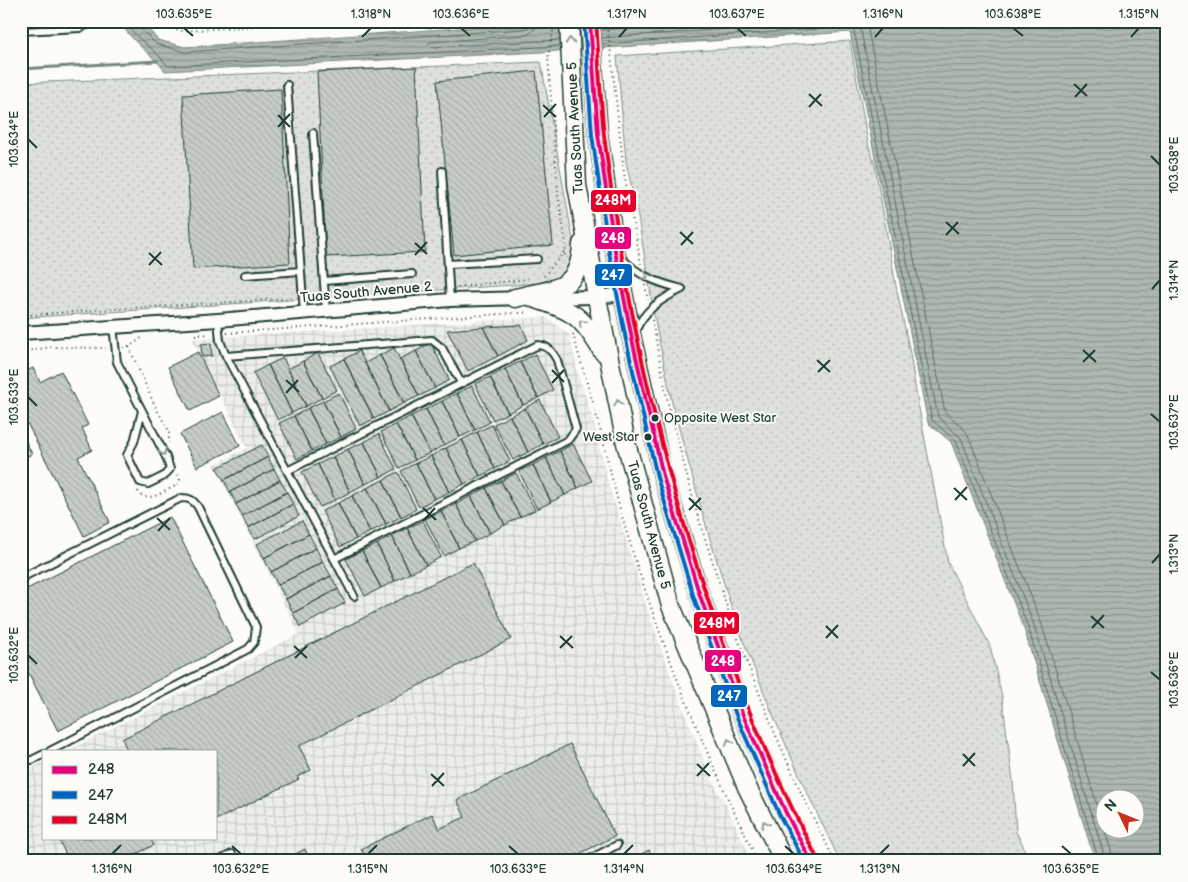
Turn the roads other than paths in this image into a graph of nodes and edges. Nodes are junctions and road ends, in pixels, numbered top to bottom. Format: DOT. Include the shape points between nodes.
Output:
graph roads {
  1 [pos="91,21"];
  2 [pos="569,21"];
  3 [pos="590,21"];
  4 [pos="21,31"];
  5 [pos="287,85"];
  6 [pos="313,133"];
  7 [pos="442,171"];
  8 [pos="584,228"];
  9 [pos="615,251"];
  10 [pos="537,259"];
  11 [pos="448,264"];
  12 [pos="301,271"];
  13 [pos="412,274"];
  14 [pos="245,275"];
  15 [pos="324,281"];
  16 [pos="450,294"];
  17 [pos="623,294"];
  18 [pos="597,297"];
  19 [pos="515,298"];
  20 [pos="534,305"];
  21 [pos="326,311"];
  22 [pos="304,313"];
  23 [pos="218,320"];
  24 [pos="113,326"];
  25 [pos="21,333"];
  26 [pos="632,339"];
  27 [pos="226,356"];
  28 [pos="610,363"];
  29 [pos="461,383"];
  30 [pos="142,411"];
  31 [pos="287,471"];
  32 [pos="334,559"];
  33 [pos="21,578"];
  34 [pos="354,596"];
  35 [pos="52,750"];
  36 [pos="42,755"];
  37 [pos="21,761"];
  38 [pos="617,846"];
  39 [pos="232,854"];
  40 [pos="219,861"];
  41 [pos="586,861"];
  42 [pos="784,861"];
  43 [pos="811,861"];
  1 -- 4 [label="lane" via="80,28"];
  8 -- 2 [label="street, Tuas South Avenue 5, one-way" via="577,184"];
  3 -- 9 [label="street, Tuas South Avenue 5" via="598,134"];
  5 -- 12 [label="lane"];
  6 -- 15 [label="lane"];
  7 -- 11 [label="lane"];
  8 -- 18 [label="street, Tuas South Avenue 5"];
  8 -- 19 [label="street" via="577,273 558,288"];
  9 -- 17 [label="street, Tuas South Avenue 5"];
  9 -- 26 [label="lane, one-way" via="628,266 643,275 682,289 650,308 638,323"];
  10 -- 11 [label="lane"];
  11 -- 16 [label="lane"];
  12 -- 14 [label="lane"];
  12 -- 22 [label="lane"];
  13 -- 15 [label="lane"];
  15 -- 21 [label="lane"];
  16 -- 19 [label="street, Tuas South Avenue 2"];
  16 -- 21 [label="street, Tuas South Avenue 2"];
  17 -- 18 [label="street, Tuas South Avenue 2"];
  17 -- 26 [label="street, Tuas South Avenue 5"];
  18 -- 20 [label="street, Tuas South Avenue 2"];
  18 -- 28 [label="street, Tuas South Avenue 5"];
  19 -- 20 [label="street, Tuas South Avenue 2"];
  28 -- 20 [label="street, one-way" via="582,320 563,308"];
  21 -- 22 [label="street, Tuas South Avenue 2"];
  22 -- 23 [label="street, Tuas South Avenue 2"];
  23 -- 24 [label="street, Tuas South Avenue 2"];
  23 -- 27 [label="lane" via="220,341"];
  24 -- 25 [label="street, Tuas South Avenue 2"];
  24 -- 30 [label="lane" via="117,362"];
  26 -- 43 [label="street, Tuas South Avenue 5" via="663,476 700,596 742,713"];
  27 -- 29 [label="lane" via="432,340 442,348"];
  27 -- 31 [label="lane"];
  42 -- 28 [label="street, Tuas South Avenue 5, one-way" via="747,787 671,606 626,443"];
  29 -- 31 [label="lane"];
  29 -- 32 [label="lane" via="538,345 546,346 557,360 576,429 568,440"];
  30 -- 30 [label="lane, one-way" via="170,469 148,484 140,482 127,455"];
  31 -- 32 [label="lane"];
  32 -- 34 [label="lane"];
  33 -- 35 [label="lane" via="181,498 189,498 198,507 256,627 254,642 248,649"];
  36 -- 37 [label="lane"];
  38 -- 41 [label="lane"];
  39 -- 40 [label="lane"];
}
